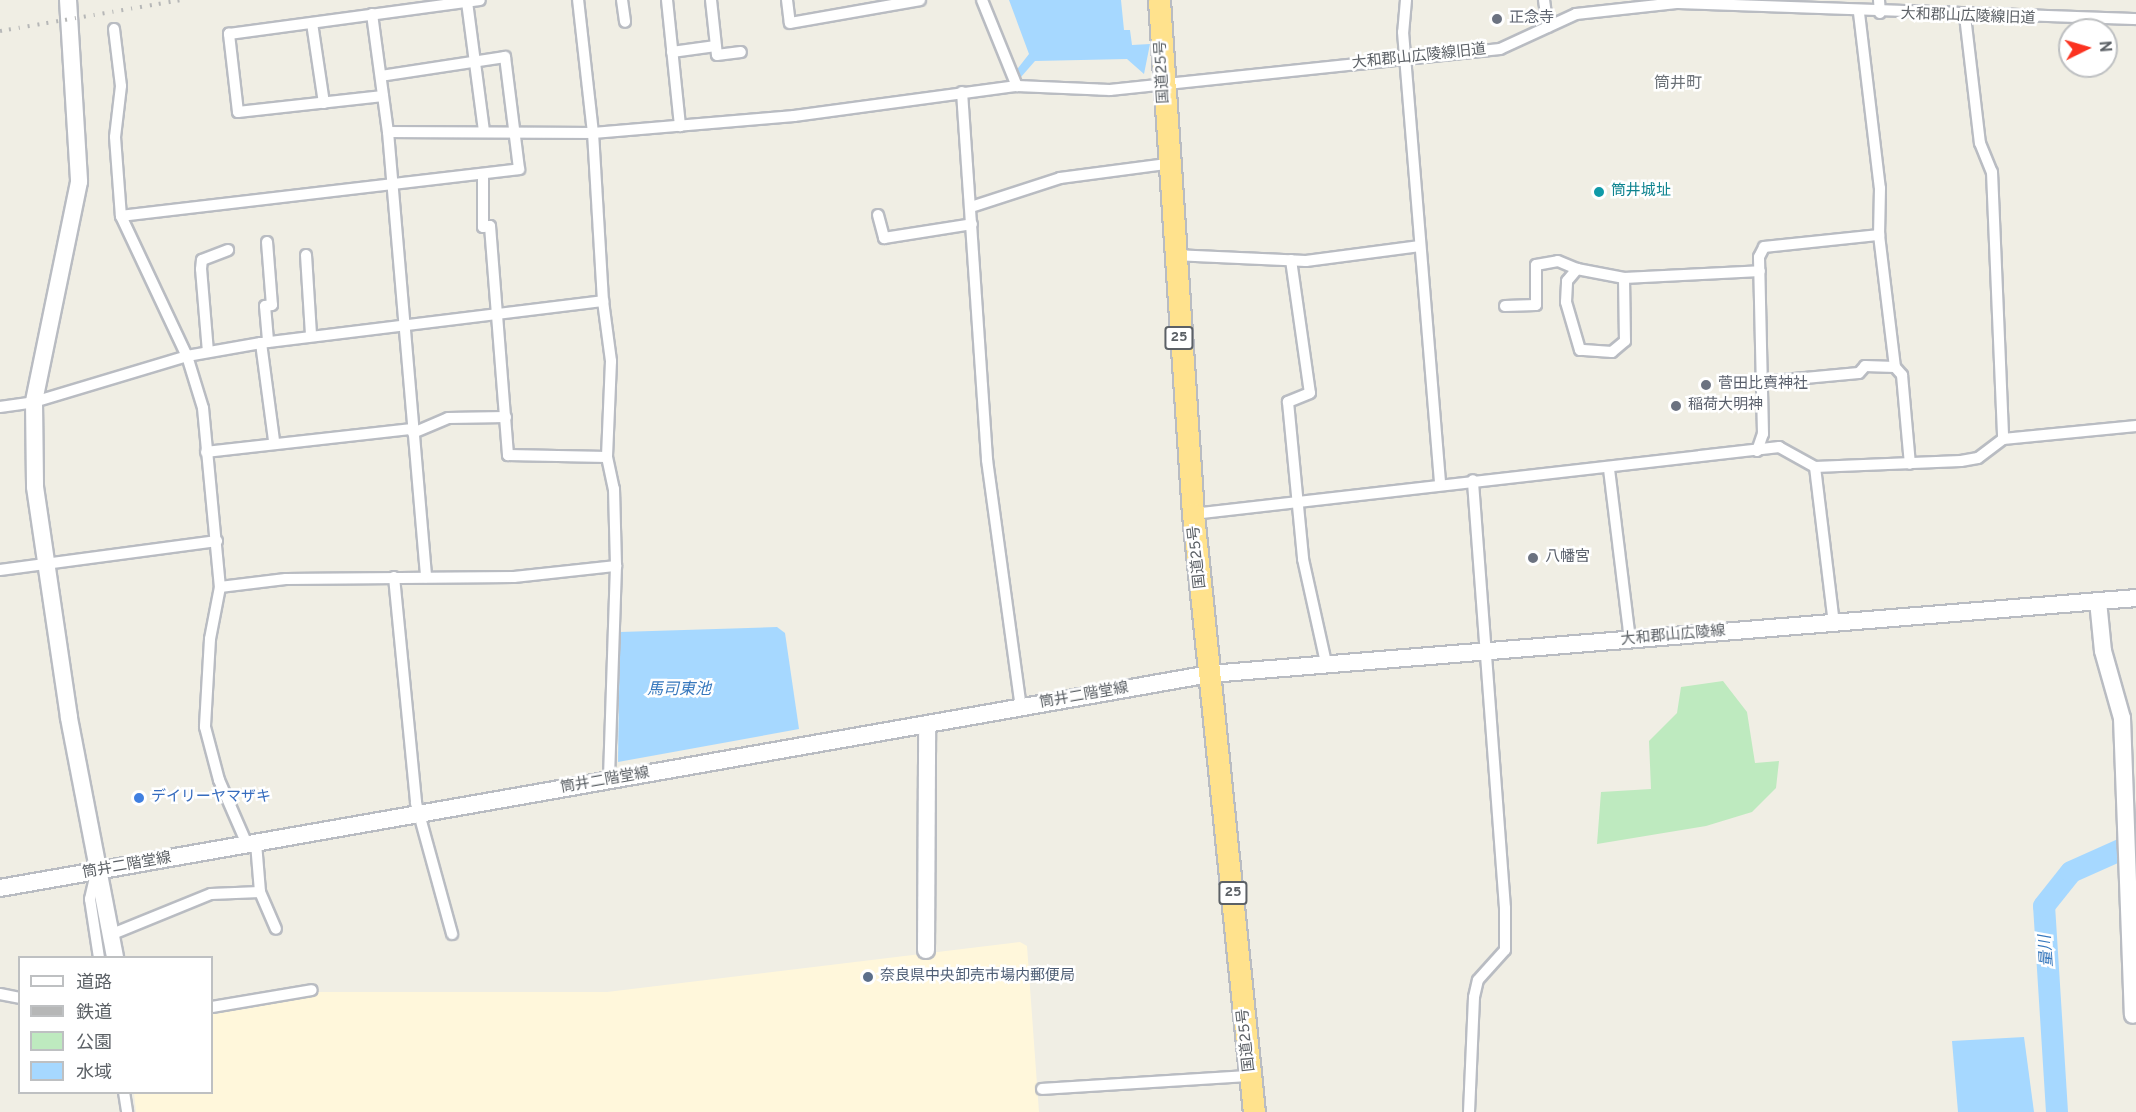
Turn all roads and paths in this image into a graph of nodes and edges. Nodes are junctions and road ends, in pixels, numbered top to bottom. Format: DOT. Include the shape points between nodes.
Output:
graph roads {
  1 [pos="68,0"];
  2 [pos="480,0"];
  3 [pos="578,0"];
  4 [pos="622,0"];
  5 [pos="667,0"];
  6 [pos="711,0"];
  7 [pos="787,0"];
  8 [pos="920,0"];
  9 [pos="982,0"];
  10 [pos="1159,0"];
  11 [pos="1406,0"];
  12 [pos="1544,0"];
  13 [pos="1879,0"];
  14 [pos="467,2"];
  15 [pos="863,6"];
  16 [pos="1859,13"];
  17 [pos="372,14"];
  18 [pos="1880,14"];
  19 [pos="1965,16"];
  20 [pos="2136,19"];
  21 [pos="625,22"];
  22 [pos="312,23"];
  23 [pos="1548,27"];
  24 [pos="114,29"];
  25 [pos="716,46"];
  26 [pos="672,52"];
  27 [pos="741,52"];
  28 [pos="1406,59"];
  29 [pos="475,61"];
  30 [pos="381,76"];
  31 [pos="1163,85"];
  32 [pos="1017,86"];
  33 [pos="962,92"];
  34 [pos="383,96"];
  35 [pos="324,104"];
  36 [pos="680,126"];
  37 [pos="484,131"];
  38 [pos="388,132"];
  39 [pos="516,133"];
  40 [pos="593,133"];
  41 [pos="1167,164"];
  42 [pos="483,174"];
  43 [pos="392,185"];
  44 [pos="971,207"];
  45 [pos="878,215"];
  46 [pos="121,216"];
  47 [pos="972,224"];
  48 [pos="1879,235"];
  49 [pos="267,242"];
  50 [pos="1420,246"];
  51 [pos="228,250"];
  52 [pos="306,255"];
  53 [pos="1173,255"];
  54 [pos="1291,260"];
  55 [pos="1577,269"];
  56 [pos="1760,271"];
  57 [pos="1624,278"];
  58 [pos="603,300"];
  59 [pos="1505,306"];
  60 [pos="497,318"];
  61 [pos="401,324"];
  62 [pos="311,334"];
  63 [pos="265,342"];
  64 [pos="208,352"];
  65 [pos="187,356"];
  66 [pos="1895,367"];
  67 [pos="1762,382"];
  68 [pos="34,402"];
  69 [pos="0,407"];
  70 [pos="506,417"];
  71 [pos="2136,426"];
  72 [pos="413,431"];
  73 [pos="1763,434"];
  74 [pos="2003,439"];
  75 [pos="274,440"];
  76 [pos="1779,447"];
  77 [pos="1757,450"];
  78 [pos="206,452"];
  79 [pos="607,457"];
  80 [pos="1910,464"];
  81 [pos="1815,467"];
  82 [pos="1609,469"];
  83 [pos="1473,480"];
  84 [pos="1440,483"];
  85 [pos="1297,502"];
  86 [pos="1193,514"];
  87 [pos="217,541"];
  88 [pos="44,564"];
  89 [pos="615,566"];
  90 [pos="0,570"];
  91 [pos="394,577"];
  92 [pos="426,577"];
  93 [pos="220,587"];
  94 [pos="2136,597"];
  95 [pos="2098,601"];
  96 [pos="1834,623"];
  97 [pos="1630,639"];
  98 [pos="1488,651"];
  99 [pos="1326,663"];
  100 [pos="1210,674"];
  101 [pos="1021,707"];
  102 [pos="927,724"];
  103 [pos="609,780"];
  104 [pos="423,814"];
  105 [pos="251,844"];
  106 [pos="96,871"];
  107 [pos="0,888"];
  108 [pos="260,892"];
  109 [pos="276,929"];
  110 [pos="452,934"];
  111 [pos="110,935"];
  112 [pos="926,950"];
  113 [pos="99,956"];
  114 [pos="115,956"];
  115 [pos="312,990"];
  116 [pos="0,994"];
  117 [pos="18,998"];
  118 [pos="213,1007"];
  119 [pos="2133,1015"];
  120 [pos="1251,1076"];
  121 [pos="1042,1089"];
  122 [pos="124,1094"];
  123 [pos="127,1112"];
  124 [pos="1254,1112"];
  125 [pos="1469,1112"];
  1 -- 68 [label="main road" via="80,140 78,191"];
  2 -- 14 [label="street"];
  3 -- 40 [label="street"];
  4 -- 21 [label="street"];
  5 -- 26 [label="street"];
  6 -- 25 [label="street"];
  7 -- 15 [label="street" via="790,23"];
  8 -- 15 [label="street"];
  9 -- 32 [label="street"];
  10 -- 31 [label="highway, 国道25号 / 25"];
  11 -- 28 [label="street"];
  12 -- 23 [label="street"];
  13 -- 18 [label="street"];
  14 -- 17 [label="street"];
  14 -- 29 [label="street"];
  16 -- 18 [label="street, 大和郡山広陵線旧道"];
  16 -- 23 [label="street, 大和郡山広陵線旧道" via="1685,3 1576,14"];
  16 -- 48 [label="street" via="1880,188"];
  17 -- 22 [label="street"];
  17 -- 30 [label="street"];
  18 -- 19 [label="street, 大和郡山広陵線旧道"];
  19 -- 20 [label="street, 大和郡山広陵線旧道"];
  19 -- 74 [label="street" via="1980,143 1992,172"];
  22 -- 35 [label="street"];
  22 -- 35 [label="street" via="229,34 238,112"];
  23 -- 28 [label="street, 大和郡山広陵線旧道" via="1500,49"];
  24 -- 46 [label="street" via="121,86 115,137"];
  25 -- 26 [label="street"];
  25 -- 27 [label="street" via="717,55"];
  26 -- 36 [label="street"];
  28 -- 31 [label="street, 大和郡山広陵線旧道"];
  28 -- 50 [label="street"];
  29 -- 30 [label="street"];
  29 -- 37 [label="street"];
  29 -- 39 [label="street" via="505,57"];
  30 -- 34 [label="street"];
  31 -- 32 [label="street, 大和郡山広陵線旧道" via="1110,90"];
  31 -- 41 [label="highway, 国道25号 / 25"];
  32 -- 33 [label="street, 大和郡山広陵線旧道"];
  33 -- 36 [label="street, 大和郡山広陵線旧道"];
  33 -- 44 [label="street"];
  34 -- 35 [label="street"];
  34 -- 38 [label="street"];
  36 -- 40 [label="street, 大和郡山広陵線旧道"];
  37 -- 38 [label="street, 大和郡山広陵線旧道"];
  37 -- 39 [label="street, 大和郡山広陵線旧道"];
  38 -- 43 [label="street"];
  39 -- 40 [label="street, 大和郡山広陵線旧道"];
  39 -- 42 [label="street" via="519,169"];
  40 -- 58 [label="street"];
  41 -- 44 [label="street" via="1060,178"];
  41 -- 53 [label="highway, 国道25号 / 25"];
  42 -- 43 [label="street"];
  42 -- 60 [label="street" via="483,227 490,226"];
  43 -- 46 [label="street"];
  43 -- 61 [label="street"];
  44 -- 47 [label="street"];
  45 -- 47 [label="street" via="884,238"];
  46 -- 65 [label="street"];
  47 -- 101 [label="street" via="987,460"];
  48 -- 56 [label="street" via="1764,247"];
  48 -- 66 [label="street"];
  49 -- 63 [label="street" via="272,305 265,306"];
  50 -- 54 [label="street"];
  50 -- 84 [label="street"];
  51 -- 64 [label="street" via="202,260"];
  52 -- 62 [label="street"];
  53 -- 54 [label="street"];
  53 -- 86 [label="highway, 国道25号 / 25"];
  54 -- 85 [label="street" via="1310,393 1288,402"];
  55 -- 57 [label="street"];
  55 -- 57 [label="street" via="1567,281 1566,302 1580,350 1612,352 1625,341"];
  55 -- 59 [label="street" via="1558,261 1536,265 1536,305"];
  56 -- 57 [label="street"];
  56 -- 67 [label="street"];
  58 -- 60 [label="street"];
  58 -- 79 [label="street" via="611,361"];
  60 -- 61 [label="street"];
  60 -- 70 [label="street"];
  61 -- 62 [label="street"];
  61 -- 72 [label="street"];
  62 -- 63 [label="street"];
  63 -- 64 [label="street"];
  63 -- 75 [label="street"];
  64 -- 65 [label="street"];
  65 -- 68 [label="street"];
  65 -- 78 [label="street" via="203,408"];
  66 -- 67 [label="street" via="1865,366 1859,374"];
  66 -- 80 [label="street" via="1902,375"];
  67 -- 73 [label="street"];
  68 -- 69 [label="street"];
  68 -- 88 [label="main road"];
  70 -- 72 [label="street" via="448,418"];
  70 -- 79 [label="street" via="508,455"];
  71 -- 74 [label="street"];
  72 -- 75 [label="street"];
  72 -- 92 [label="street"];
  73 -- 76 [label="street"];
  73 -- 77 [label="street"];
  74 -- 80 [label="street" via="1978,458"];
  75 -- 78 [label="street"];
  76 -- 77 [label="street"];
  76 -- 81 [label="street"];
  77 -- 82 [label="street"];
  78 -- 87 [label="street"];
  79 -- 89 [label="street" via="614,489"];
  80 -- 81 [label="street"];
  81 -- 96 [label="street"];
  82 -- 83 [label="street"];
  82 -- 97 [label="street"];
  83 -- 84 [label="street"];
  83 -- 98 [label="street"];
  84 -- 85 [label="street"];
  85 -- 86 [label="street"];
  85 -- 99 [label="street" via="1303,560"];
  86 -- 100 [label="highway, 国道25号 / 25"];
  87 -- 88 [label="street"];
  87 -- 93 [label="street"];
  88 -- 90 [label="street"];
  88 -- 106 [label="main road"];
  89 -- 92 [label="street" via="514,577"];
  89 -- 103 [label="street"];
  91 -- 92 [label="street"];
  91 -- 93 [label="street"];
  91 -- 104 [label="street" via="416,803"];
  93 -- 105 [label="street" via="210,639 205,727 219,780"];
  94 -- 95 [label="main road, 大和郡山広陵線"];
  95 -- 96 [label="main road, 大和郡山広陵線"];
  95 -- 119 [label="main road" via="2103,651 2122,718 2124,855"];
  96 -- 97 [label="main road, 大和郡山広陵線"];
  97 -- 98 [label="main road, 大和郡山広陵線"];
  98 -- 99 [label="main road, 大和郡山広陵線"];
  98 -- 125 [label="street" via="1505,950 1478,980 1474,997"];
  99 -- 100 [label="main road, 大和郡山広陵線"];
  100 -- 101 [label="main road, 筒井二階堂線"];
  100 -- 120 [label="highway, 国道25号 / 25"];
  101 -- 102 [label="main road, 筒井二階堂線"];
  102 -- 103 [label="main road, 筒井二階堂線"];
  102 -- 112 [label="main road"];
  103 -- 104 [label="main road, 筒井二階堂線"];
  104 -- 105 [label="main road, 筒井二階堂線"];
  104 -- 110 [label="street"];
  105 -- 106 [label="main road, 筒井二階堂線"];
  105 -- 108 [label="street"];
  106 -- 107 [label="main road, 筒井二階堂線"];
  106 -- 111 [label="main road"];
  106 -- 113 [label="street" via="90,899"];
  108 -- 109 [label="street"];
  108 -- 111 [label="street" via="211,894"];
  111 -- 114 [label="main road"];
  115 -- 118 [label="street"];
  116 -- 117 [label="street"];
  120 -- 121 [label="street"];
  120 -- 124 [label="highway, 国道25号 / 25"];
  122 -- 123 [label="street"];
}
